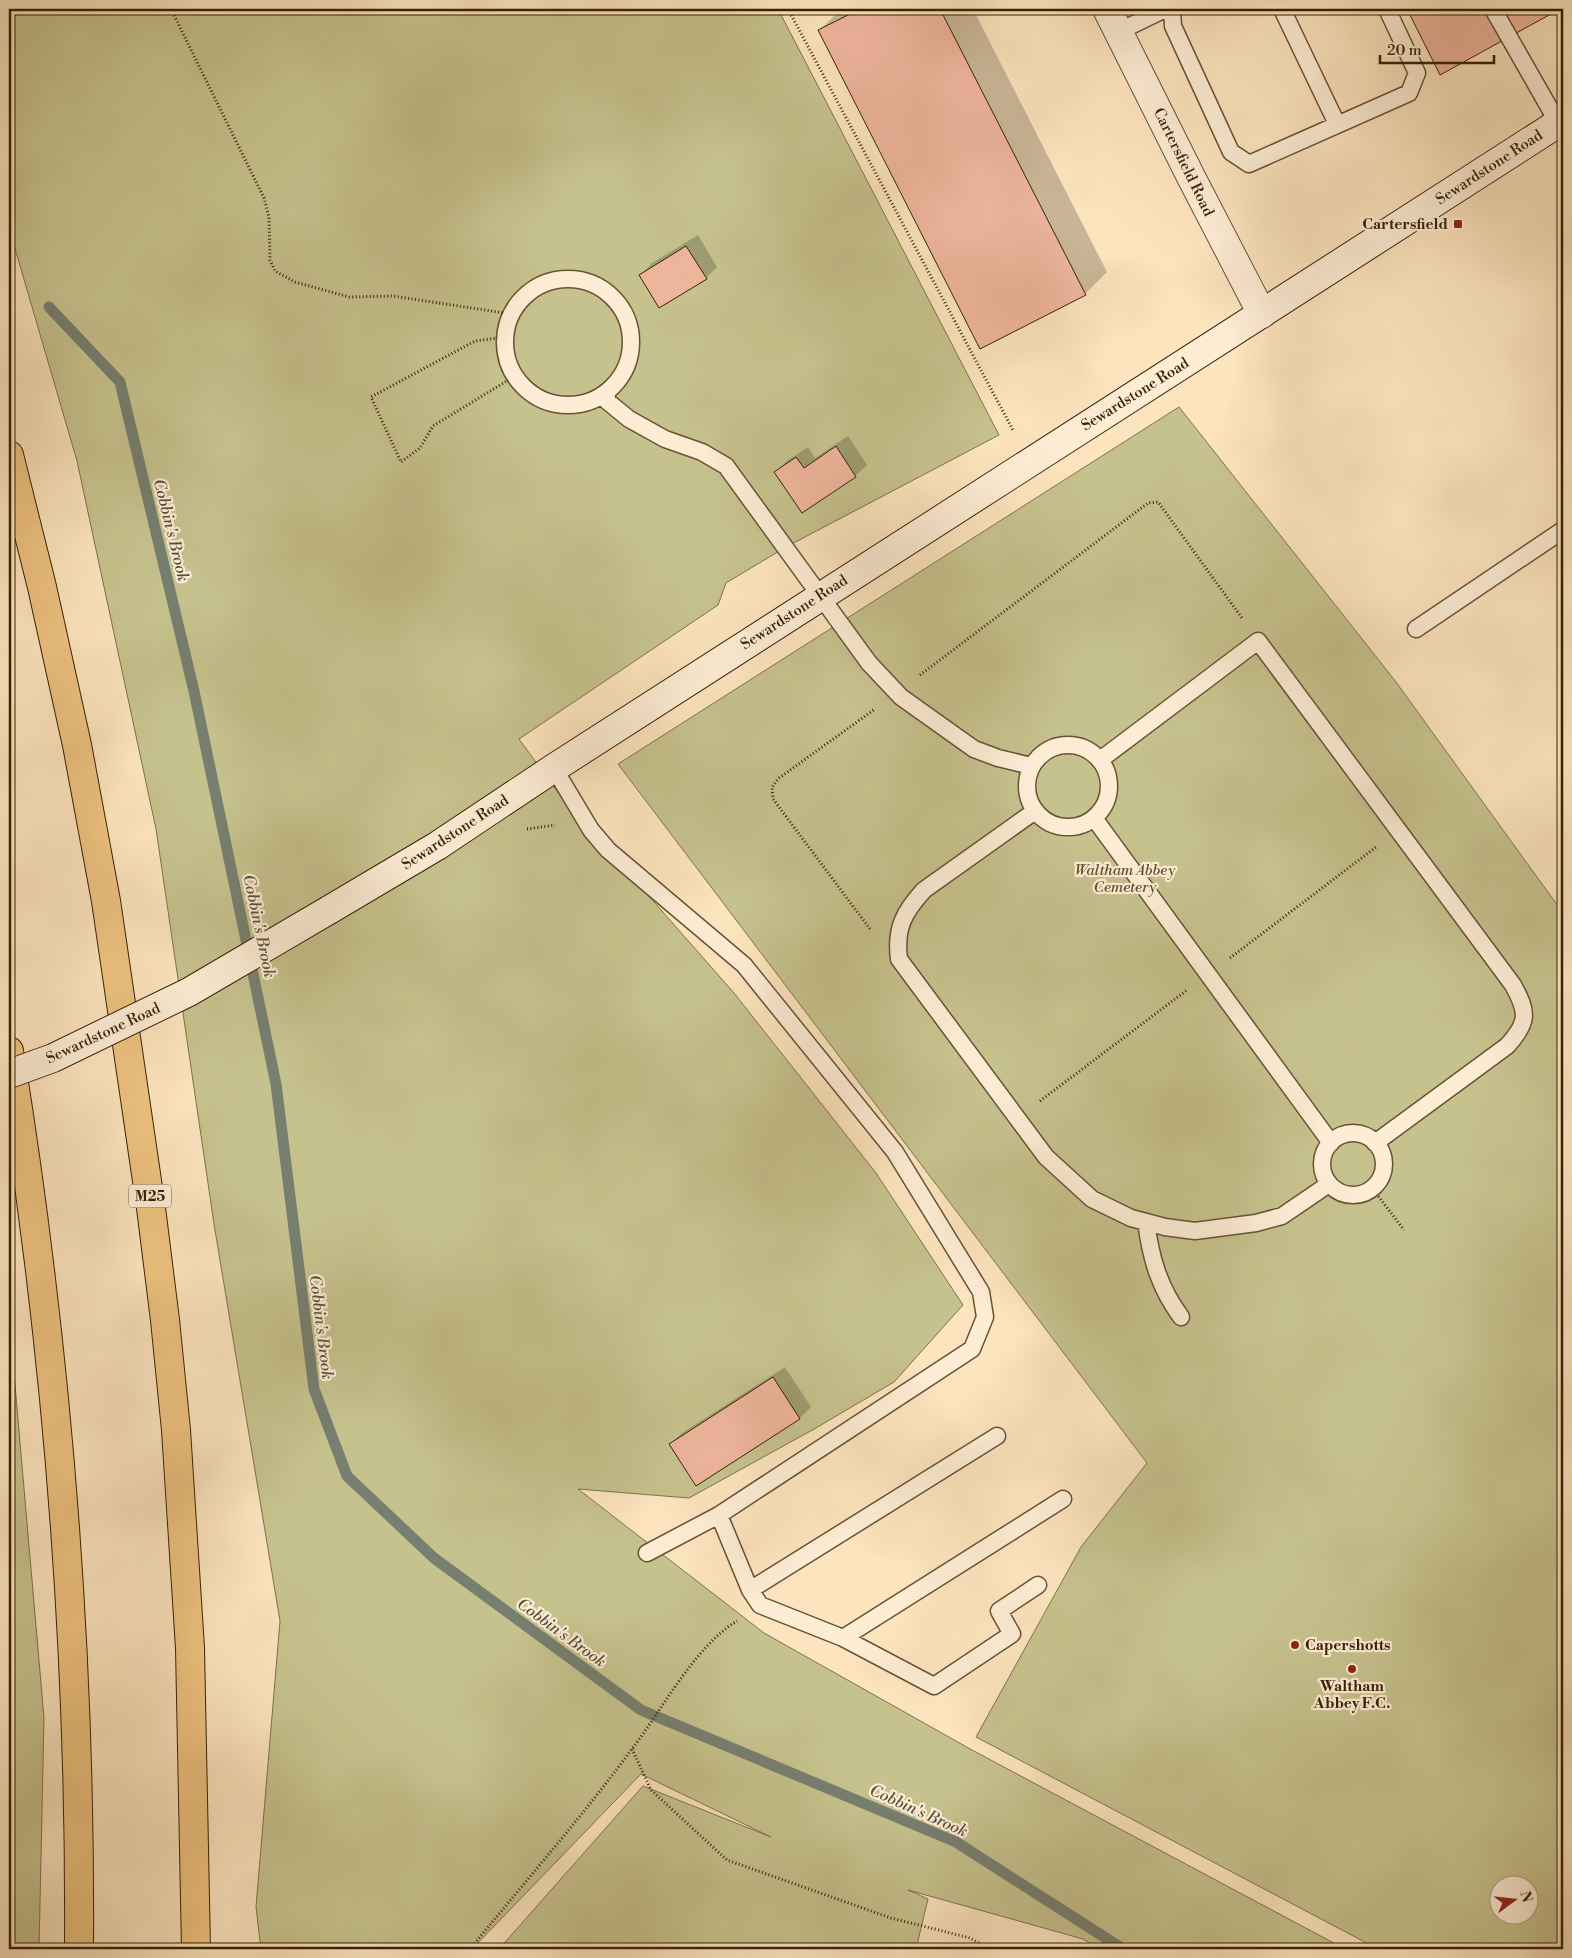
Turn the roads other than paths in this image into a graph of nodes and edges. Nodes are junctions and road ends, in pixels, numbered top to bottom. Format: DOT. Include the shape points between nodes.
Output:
graph roads {
  1 [pos="1165,9"];
  2 [pos="1172,9"];
  3 [pos="1282,9"];
  4 [pos="1387,9"];
  5 [pos="1493,9"];
  6 [pos="1114,20"];
  7 [pos="1561,121"];
  8 [pos="1337,124"];
  9 [pos="1262,314"];
  10 [pos="607,392"];
  11 [pos="9,455"];
  12 [pos="1563,530"];
  13 [pos="821,596"];
  14 [pos="1416,629"];
  15 [pos="1100,760"];
  16 [pos="1031,766"];
  17 [pos="554,768"];
  18 [pos="1035,811"];
  19 [pos="1094,818"];
  20 [pos="9,1052"];
  21 [pos="9,1074"];
  22 [pos="1331,1143"];
  23 [pos="1375,1143"];
  24 [pos="1329,1184"];
  25 [pos="1146,1222"];
  26 [pos="1181,1317"];
  27 [pos="997,1436"];
  28 [pos="1063,1499"];
  29 [pos="719,1515"];
  30 [pos="647,1553"];
  31 [pos="1038,1585"];
  32 [pos="750,1590"];
  33 [pos="842,1638"];
  34 [pos="79,1949"];
  35 [pos="196,1949"];
  1 -- 6 [label="lane"];
  2 -- 8 [label="lane" via="1173,26 1232,152 1249,164"];
  3 -- 8 [label="lane"];
  4 -- 8 [label="lane" via="1417,73 1409,93"];
  5 -- 7 [label="lane"];
  6 -- 9 [label="street, Cartersfield Road"];
  7 -- 9 [label="street, Sewardstone Road"];
  9 -- 13 [label="street, Sewardstone Road"];
  10 -- 10 [label="lane" via="621,378 629,359 631,339 627,319 617,301 601,288 583,280 563,278 543,283 526,294 511,314 504,347 509,366 519,383 533,396 551,404 571,406 590,402"];
  10 -- 13 [label="lane" via="607,401 629,419 726,466"];
  11 -- 35 [label="highway, M25" via="77,746 106,901 166,1320 190,1648"];
  12 -- 14 [label="lane"];
  13 -- 16 [label="lane" via="869,663 896,693 974,749"];
  13 -- 17 [label="street, Sewardstone Road"];
  15 -- 16 [label="lane" via="1086,748 1058,745 1045,751"];
  15 -- 19 [label="lane" via="1109,782 1108,796"];
  15 -- 23 [label="lane" via="1258,641 1514,984 1524,1005 1524,1022 1518,1035"];
  16 -- 18 [label="lane" via="1026,786 1028,799"];
  17 -- 21 [label="street, Sewardstone Road, bridge" via="437,846 189,992 53,1058"];
  17 -- 29 [label="lane" via="591,830 608,850 744,965 894,1152 981,1292 984,1317 972,1349"];
  18 -- 19 [label="lane" via="1056,826 1069,827"];
  18 -- 25 [label="lane" via="924,890 909,906 900,924 899,959 1046,1157 1092,1199"];
  19 -- 22 [label="lane"];
  20 -- 34 [label="highway" via="38,1257 59,1461 74,1667"];
  22 -- 23 [label="lane" via="1338,1136 1348,1134 1358,1134"];
  22 -- 24 [label="lane" via="1324,1151 1322,1161 1322,1171"];
  23 -- 24 [label="lane" via="1381,1152 1383,1171 1372,1188 1353,1195 1343,1194"];
  24 -- 25 [label="lane" via="1282,1216 1256,1223 1195,1231"];
  25 -- 26 [label="lane" via="1154,1268 1167,1298"];
  27 -- 32 [label="lane"];
  28 -- 33 [label="lane"];
  29 -- 30 [label="lane"];
  29 -- 32 [label="lane"];
  31 -- 33 [label="lane" via="999,1611 1012,1634 934,1686"];
  32 -- 33 [label="lane" via="760,1605"];
}
